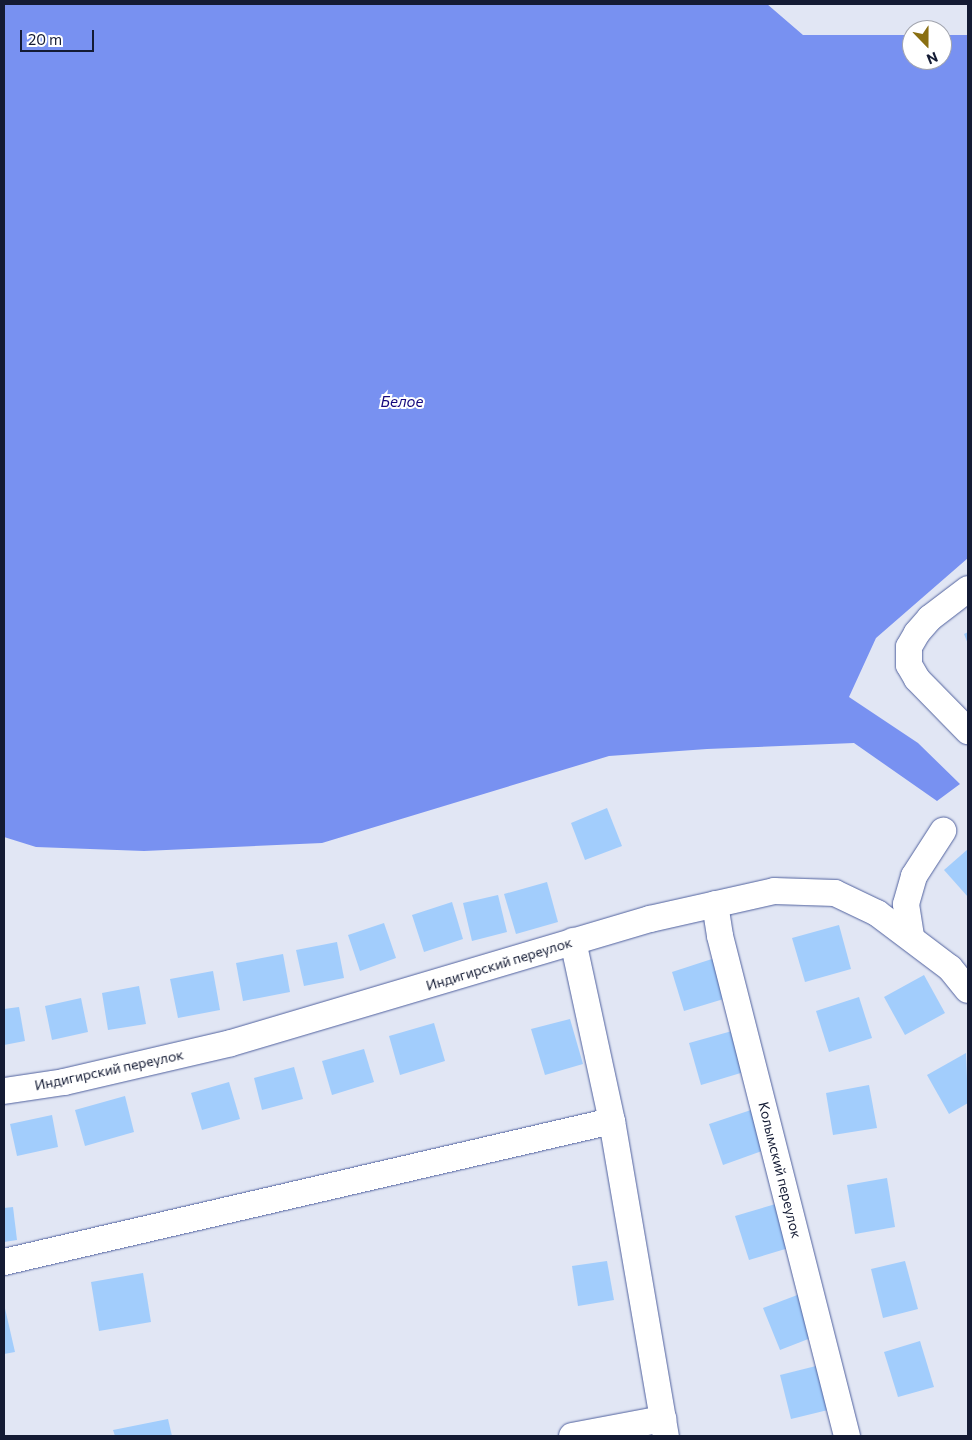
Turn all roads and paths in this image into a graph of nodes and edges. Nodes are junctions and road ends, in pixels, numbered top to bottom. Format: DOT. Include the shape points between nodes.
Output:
graph roads {
  1 [pos="968,589"];
  2 [pos="968,731"];
  3 [pos="942,831"];
  4 [pos="715,904"];
  5 [pos="911,936"];
  6 [pos="573,941"];
  7 [pos="968,990"];
  8 [pos="4,1091"];
  9 [pos="612,1121"];
  10 [pos="4,1262"];
  11 [pos="664,1428"];
  12 [pos="572,1436"];
  13 [pos="847,1436"];
  1 -- 2 [label="street" via="930,618 917,633 909,647 909,665 917,679"];
  3 -- 5 [label="street" via="914,876 906,904"];
  4 -- 5 [label="street, Индигирский переулок" via="774,891 835,893 877,913"];
  4 -- 6 [label="street, Индигирский переулок" via="650,918"];
  4 -- 13 [label="street, Колымский переулок" via="720,936"];
  5 -- 7 [label="street, Индигирский переулок" via="950,968"];
  6 -- 8 [label="street, Индигирский переулок" via="231,1043 64,1082"];
  6 -- 9 [label="street"];
  9 -- 10 [label="street"];
  9 -- 11 [label="street"];
  11 -- 12 [label="street"];
}
